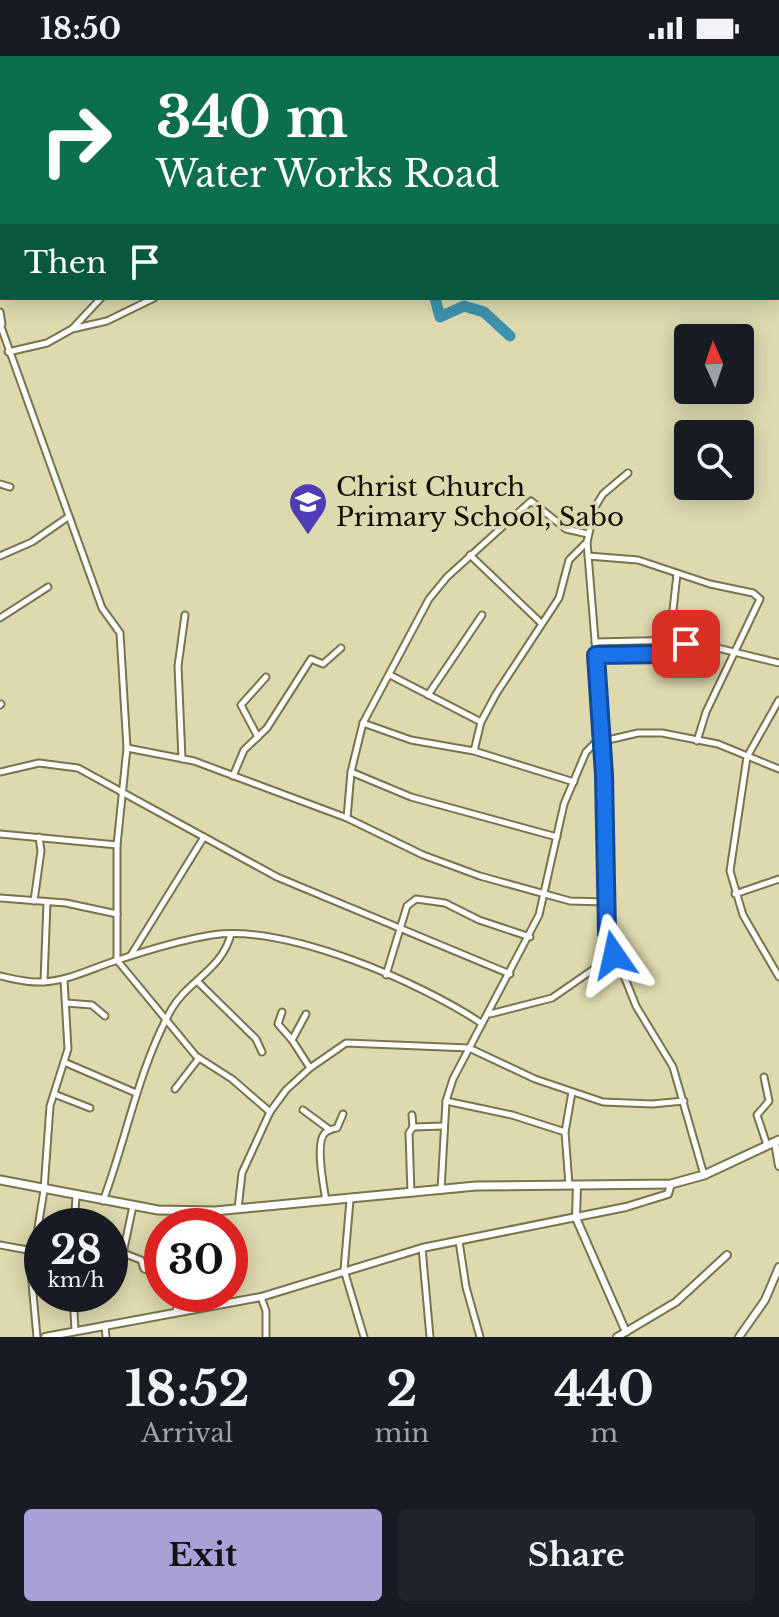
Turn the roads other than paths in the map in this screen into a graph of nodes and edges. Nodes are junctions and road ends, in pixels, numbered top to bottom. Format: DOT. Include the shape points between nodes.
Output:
graph roads {
  1 [pos="99,300"];
  2 [pos="150,300"];
  3 [pos="0,312"];
  4 [pos="0,324"];
  5 [pos="72,329"];
  6 [pos="8,352"];
  7 [pos="0,357"];
  8 [pos="628,473"];
  9 [pos="0,484"];
  10 [pos="10,487"];
  11 [pos="69,519"];
  12 [pos="588,534"];
  13 [pos="587,542"];
  14 [pos="470,555"];
  15 [pos="0,556"];
  16 [pos="588,556"];
  17 [pos="677,574"];
  18 [pos="48,587"];
  19 [pos="185,615"];
  20 [pos="482,615"];
  21 [pos="0,618"];
  22 [pos="540,622"];
  23 [pos="685,640"];
  24 [pos="595,642"];
  25 [pos="696,642"];
  26 [pos="341,648"];
  27 [pos="737,652"];
  28 [pos="596,655"];
  29 [pos="779,663"];
  30 [pos="390,675"];
  31 [pos="266,677"];
  32 [pos="428,695"];
  33 [pos="779,700"];
  34 [pos="481,722"];
  35 [pos="363,723"];
  36 [pos="258,737"];
  37 [pos="603,739"];
  38 [pos="697,741"];
  39 [pos="127,748"];
  40 [pos="474,751"];
  41 [pos="747,757"];
  42 [pos="182,759"];
  43 [pos="779,769"];
  44 [pos="0,772"];
  45 [pos="351,772"];
  46 [pos="233,776"];
  47 [pos="574,782"];
  48 [pos="121,791"];
  49 [pos="347,818"];
  50 [pos="0,834"];
  51 [pos="39,837"];
  52 [pos="204,837"];
  53 [pos="557,837"];
  54 [pos="117,845"];
  55 [pos="779,879"];
  56 [pos="547,892"];
  57 [pos="735,894"];
  58 [pos="0,898"];
  59 [pos="34,901"];
  60 [pos="47,902"];
  61 [pos="606,902"];
  62 [pos="117,914"];
  63 [pos="400,926"];
  64 [pos="231,934"];
  65 [pos="530,937"];
  66 [pos="614,955"];
  67 [pos="131,956"];
  68 [pos="117,960"];
  69 [pos="510,974"];
  70 [pos="386,975"];
  71 [pos="0,976"];
  72 [pos="779,977"];
  73 [pos="64,980"];
  74 [pos="44,982"];
  75 [pos="198,982"];
  76 [pos="66,1003"];
  77 [pos="282,1012"];
  78 [pos="306,1014"];
  79 [pos="489,1014"];
  80 [pos="105,1016"];
  81 [pos="166,1022"];
  82 [pos="481,1023"];
  83 [pos="292,1040"];
  84 [pos="469,1048"];
  85 [pos="262,1052"];
  86 [pos="199,1058"];
  87 [pos="64,1062"];
  88 [pos="310,1068"];
  89 [pos="764,1077"];
  90 [pos="175,1089"];
  91 [pos="572,1092"];
  92 [pos="136,1093"];
  93 [pos="54,1094"];
  94 [pos="446,1101"];
  95 [pos="684,1101"];
  96 [pos="90,1108"];
  97 [pos="303,1110"];
  98 [pos="270,1112"];
  99 [pos="343,1114"];
  100 [pos="412,1115"];
  101 [pos="444,1126"];
  102 [pos="413,1127"];
  103 [pos="330,1130"];
  104 [pos="565,1132"];
  105 [pos="774,1142"];
  106 [pos="779,1166"];
  107 [pos="704,1175"];
  108 [pos="0,1180"];
  109 [pos="671,1184"];
  110 [pos="573,1185"];
  111 [pos="44,1190"];
  112 [pos="441,1191"];
  113 [pos="411,1194"];
  114 [pos="76,1197"];
  115 [pos="350,1200"];
  116 [pos="103,1202"];
  117 [pos="326,1202"];
  118 [pos="133,1206"];
  119 [pos="41,1208"];
  120 [pos="75,1208"];
  121 [pos="153,1208"];
  122 [pos="238,1208"];
  123 [pos="248,1208"];
  124 [pos="576,1218"];
  125 [pos="128,1230"];
  126 [pos="459,1241"];
  127 [pos="0,1245"];
  128 [pos="422,1248"];
  129 [pos="24,1249"];
  130 [pos="128,1255"];
  131 [pos="727,1255"];
  132 [pos="779,1267"];
  133 [pos="144,1269"];
  134 [pos="344,1270"];
  135 [pos="777,1282"];
  136 [pos="261,1297"];
  137 [pos="248,1299"];
  138 [pos="35,1312"];
  139 [pos="74,1312"];
  140 [pos="171,1312"];
  141 [pos="105,1324"];
  142 [pos="75,1330"];
  143 [pos="629,1335"];
  144 [pos="37,1337"];
  145 [pos="45,1337"];
  146 [pos="106,1337"];
  147 [pos="266,1337"];
  148 [pos="364,1337"];
  149 [pos="430,1337"];
  150 [pos="480,1337"];
  151 [pos="617,1337"];
  152 [pos="739,1337"];
  1 -- 5 [label="street"];
  2 -- 5 [label="street" via="107,321"];
  3 -- 6 [label="street"];
  4 -- 6 [label="street"];
  5 -- 6 [label="street" via="47,343"];
  6 -- 7 [label="street"];
  6 -- 11 [label="street"];
  8 -- 12 [label="street" via="603,494"];
  9 -- 10 [label="street"];
  11 -- 15 [label="street"];
  11 -- 39 [label="street" via="102,608 120,633"];
  12 -- 13 [label="street"];
  12 -- 14 [label="street" via="566,529 531,501"];
  13 -- 16 [label="street"];
  13 -- 22 [label="street" via="569,560 559,598"];
  14 -- 22 [label="street"];
  14 -- 30 [label="street" via="429,599"];
  16 -- 17 [label="street" via="638,560"];
  16 -- 24 [label="street"];
  17 -- 23 [label="street" via="672,619"];
  17 -- 27 [label="street" via="758,596"];
  18 -- 21 [label="street"];
  19 -- 42 [label="street" via="178,666"];
  20 -- 32 [label="street"];
  22 -- 34 [label="street"];
  23 -- 24 [label="street"];
  23 -- 25 [label="street"];
  24 -- 28 [label="street"];
  25 -- 27 [label="street"];
  25 -- 28 [label="street" via="667,654"];
  26 -- 36 [label="street" via="323,664 311,659"];
  27 -- 29 [label="street"];
  27 -- 38 [label="street"];
  28 -- 37 [label="street"];
  30 -- 32 [label="street"];
  30 -- 35 [label="street"];
  31 -- 36 [label="street" via="241,705"];
  32 -- 34 [label="street"];
  33 -- 41 [label="street"];
  34 -- 40 [label="street"];
  35 -- 40 [label="street" via="411,740"];
  35 -- 45 [label="street"];
  36 -- 46 [label="street" via="244,750"];
  37 -- 38 [label="street" via="650,733"];
  37 -- 47 [label="street" via="586,752"];
  37 -- 61 [label="street"];
  38 -- 41 [label="street"];
  39 -- 42 [label="street"];
  39 -- 48 [label="street"];
  40 -- 47 [label="street"];
  41 -- 43 [label="street"];
  41 -- 57 [label="street" via="730,871"];
  42 -- 46 [label="street"];
  44 -- 48 [label="street" via="39,763 78,768"];
  45 -- 49 [label="street"];
  45 -- 53 [label="street" via="411,797"];
  46 -- 49 [label="street"];
  47 -- 53 [label="street"];
  48 -- 52 [label="street"];
  48 -- 54 [label="street"];
  49 -- 56 [label="street" via="423,855"];
  50 -- 51 [label="street"];
  51 -- 54 [label="street"];
  51 -- 59 [label="street"];
  52 -- 63 [label="street" via="277,877"];
  52 -- 67 [label="street"];
  53 -- 56 [label="street"];
  54 -- 62 [label="street"];
  55 -- 57 [label="street"];
  56 -- 61 [label="street" via="570,901"];
  56 -- 65 [label="street"];
  57 -- 72 [label="street"];
  58 -- 59 [label="street"];
  59 -- 60 [label="street"];
  60 -- 62 [label="street"];
  60 -- 74 [label="street"];
  61 -- 66 [label="street"];
  62 -- 68 [label="street"];
  63 -- 65 [label="street" via="407,906 426,899"];
  63 -- 69 [label="street"];
  63 -- 70 [label="street"];
  64 -- 67 [label="street"];
  64 -- 70 [label="street" via="286,940"];
  64 -- 75 [label="street" via="221,960"];
  65 -- 69 [label="street"];
  66 -- 79 [label="street" via="552,998"];
  66 -- 95 [label="street" via="636,1006 673,1067"];
  67 -- 68 [label="street"];
  68 -- 73 [label="street"];
  68 -- 81 [label="street"];
  69 -- 79 [label="street"];
  70 -- 82 [label="street"];
  71 -- 74 [label="street"];
  73 -- 74 [label="street"];
  73 -- 76 [label="street"];
  75 -- 81 [label="street" via="175,1004"];
  75 -- 85 [label="street" via="256,1039"];
  76 -- 80 [label="street" via="92,1005"];
  76 -- 87 [label="street" via="69,1034"];
  77 -- 83 [label="street" via="278,1024"];
  78 -- 83 [label="street"];
  79 -- 82 [label="street"];
  81 -- 86 [label="street"];
  81 -- 92 [label="street"];
  82 -- 84 [label="street"];
  83 -- 88 [label="street"];
  84 -- 88 [label="street" via="354,1042"];
  84 -- 91 [label="street"];
  84 -- 94 [label="street"];
  86 -- 90 [label="street"];
  86 -- 98 [label="street"];
  87 -- 92 [label="street"];
  87 -- 93 [label="street"];
  88 -- 98 [label="street"];
  89 -- 105 [label="street" via="769,1101 757,1115"];
  91 -- 95 [label="street" via="610,1103"];
  91 -- 104 [label="street"];
  92 -- 116 [label="street"];
  93 -- 96 [label="street"];
  93 -- 111 [label="street"];
  94 -- 101 [label="street"];
  94 -- 104 [label="street"];
  95 -- 107 [label="street"];
  97 -- 103 [label="street"];
  98 -- 122 [label="street" via="242,1173"];
  99 -- 103 [label="street" via="337,1128"];
  100 -- 102 [label="street"];
  101 -- 102 [label="street"];
  101 -- 112 [label="street"];
  102 -- 113 [label="street"];
  103 -- 117 [label="street" via="320,1144"];
  104 -- 110 [label="street"];
  105 -- 106 [label="street"];
  105 -- 107 [label="main road"];
  107 -- 109 [label="main road"];
  108 -- 111 [label="main road"];
  109 -- 110 [label="main road"];
  109 -- 124 [label="street" via="668,1194"];
  110 -- 112 [label="main road"];
  110 -- 124 [label="street"];
  111 -- 114 [label="main road"];
  111 -- 119 [label="street"];
  112 -- 113 [label="main road"];
  113 -- 115 [label="main road"];
  114 -- 116 [label="main road"];
  114 -- 120 [label="street"];
  115 -- 117 [label="main road"];
  115 -- 134 [label="street"];
  116 -- 118 [label="main road"];
  117 -- 123 [label="main road"];
  118 -- 121 [label="main road"];
  118 -- 125 [label="street"];
  124 -- 126 [label="street"];
  124 -- 143 [label="street"];
  126 -- 128 [label="street"];
  126 -- 150 [label="street"];
  127 -- 129 [label="street"];
  128 -- 134 [label="street"];
  128 -- 149 [label="street"];
  130 -- 133 [label="street" via="141,1260"];
  131 -- 143 [label="street" via="676,1302"];
  132 -- 135 [label="street"];
  134 -- 136 [label="street"];
  134 -- 148 [label="street"];
  135 -- 152 [label="street"];
  136 -- 137 [label="street"];
  136 -- 147 [label="street"];
  138 -- 144 [label="street"];
  139 -- 142 [label="street"];
  140 -- 141 [label="street"];
  141 -- 142 [label="street"];
  141 -- 146 [label="street"];
  142 -- 145 [label="street"];
  143 -- 151 [label="street"];
}
